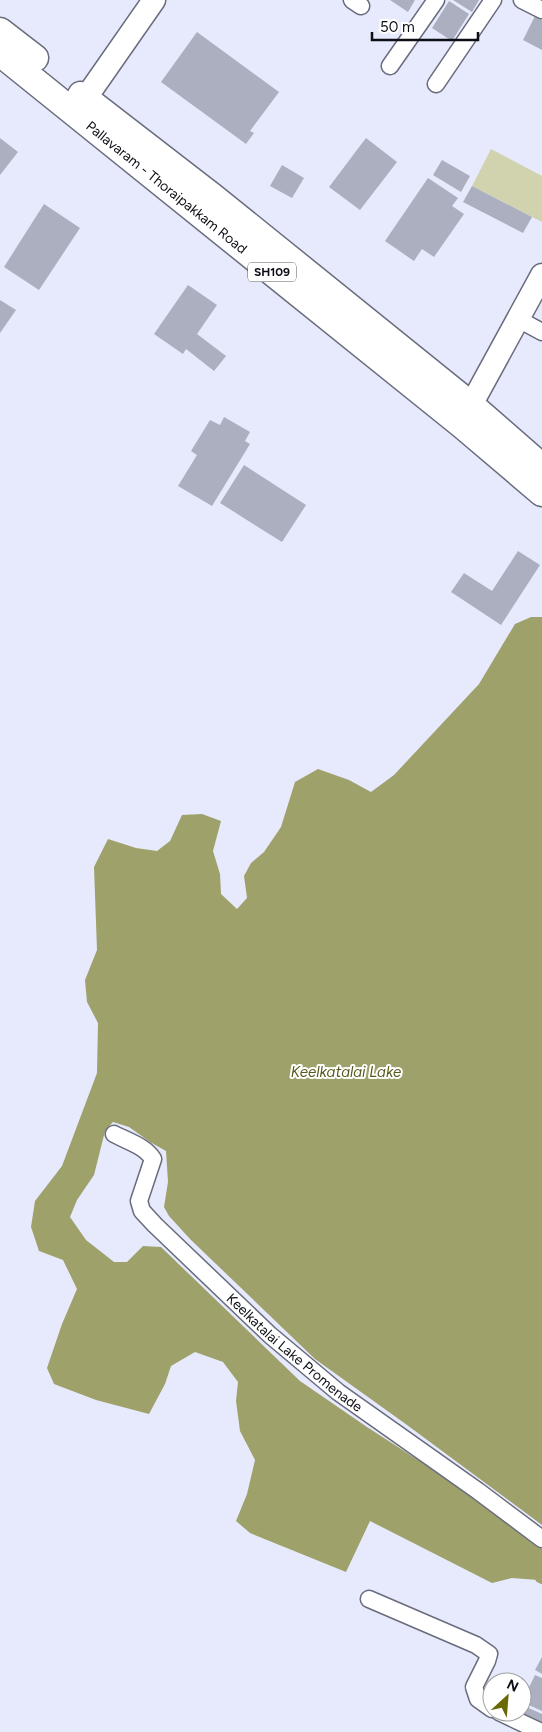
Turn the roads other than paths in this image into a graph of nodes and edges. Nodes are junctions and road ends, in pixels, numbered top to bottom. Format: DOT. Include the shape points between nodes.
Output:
graph roads {
  1 [pos="154,0"];
  2 [pos="436,0"];
  3 [pos="493,0"];
  4 [pos="522,0"];
  5 [pos="542,10"];
  6 [pos="0,30"];
  7 [pos="0,53"];
  8 [pos="390,66"];
  9 [pos="436,84"];
  10 [pos="79,105"];
  11 [pos="542,275"];
  12 [pos="518,319"];
  13 [pos="542,332"];
  14 [pos="471,405"];
  15 [pos="542,467"];
  16 [pos="542,493"];
  17 [pos="114,1134"];
  18 [pos="542,1539"];
  19 [pos="368,1598"];
  20 [pos="482,1702"];
  21 [pos="520,1722"];
  22 [pos="541,1732"];
  1 -- 10 [label="street"];
  2 -- 8 [label="street"];
  3 -- 9 [label="street"];
  4 -- 5 [label="street"];
  6 -- 10 [label="main road, Pallavaram - Thoraipakkam Road / SH109"];
  7 -- 10 [label="main road, Pallavaram - Thoraipakkam Road / SH109"];
  10 -- 14 [label="main road, Pallavaram - Thoraipakkam Road / SH109" via="212,197"];
  10 -- 16 [label="main road, Pallavaram - Thoraipakkam Road / SH109"];
  11 -- 12 [label="street"];
  12 -- 13 [label="street"];
  12 -- 14 [label="street"];
  14 -- 15 [label="main road, Pallavaram - Thoraipakkam Road / SH109"];
  17 -- 18 [label="street, Keelkatalai Lake Promenade" via="142,1148 153,1159 139,1202 142,1211 270,1335 338,1392"];
  19 -- 20 [label="street" via="489,1654 474,1687"];
  21 -- 22 [label="street"];
}
